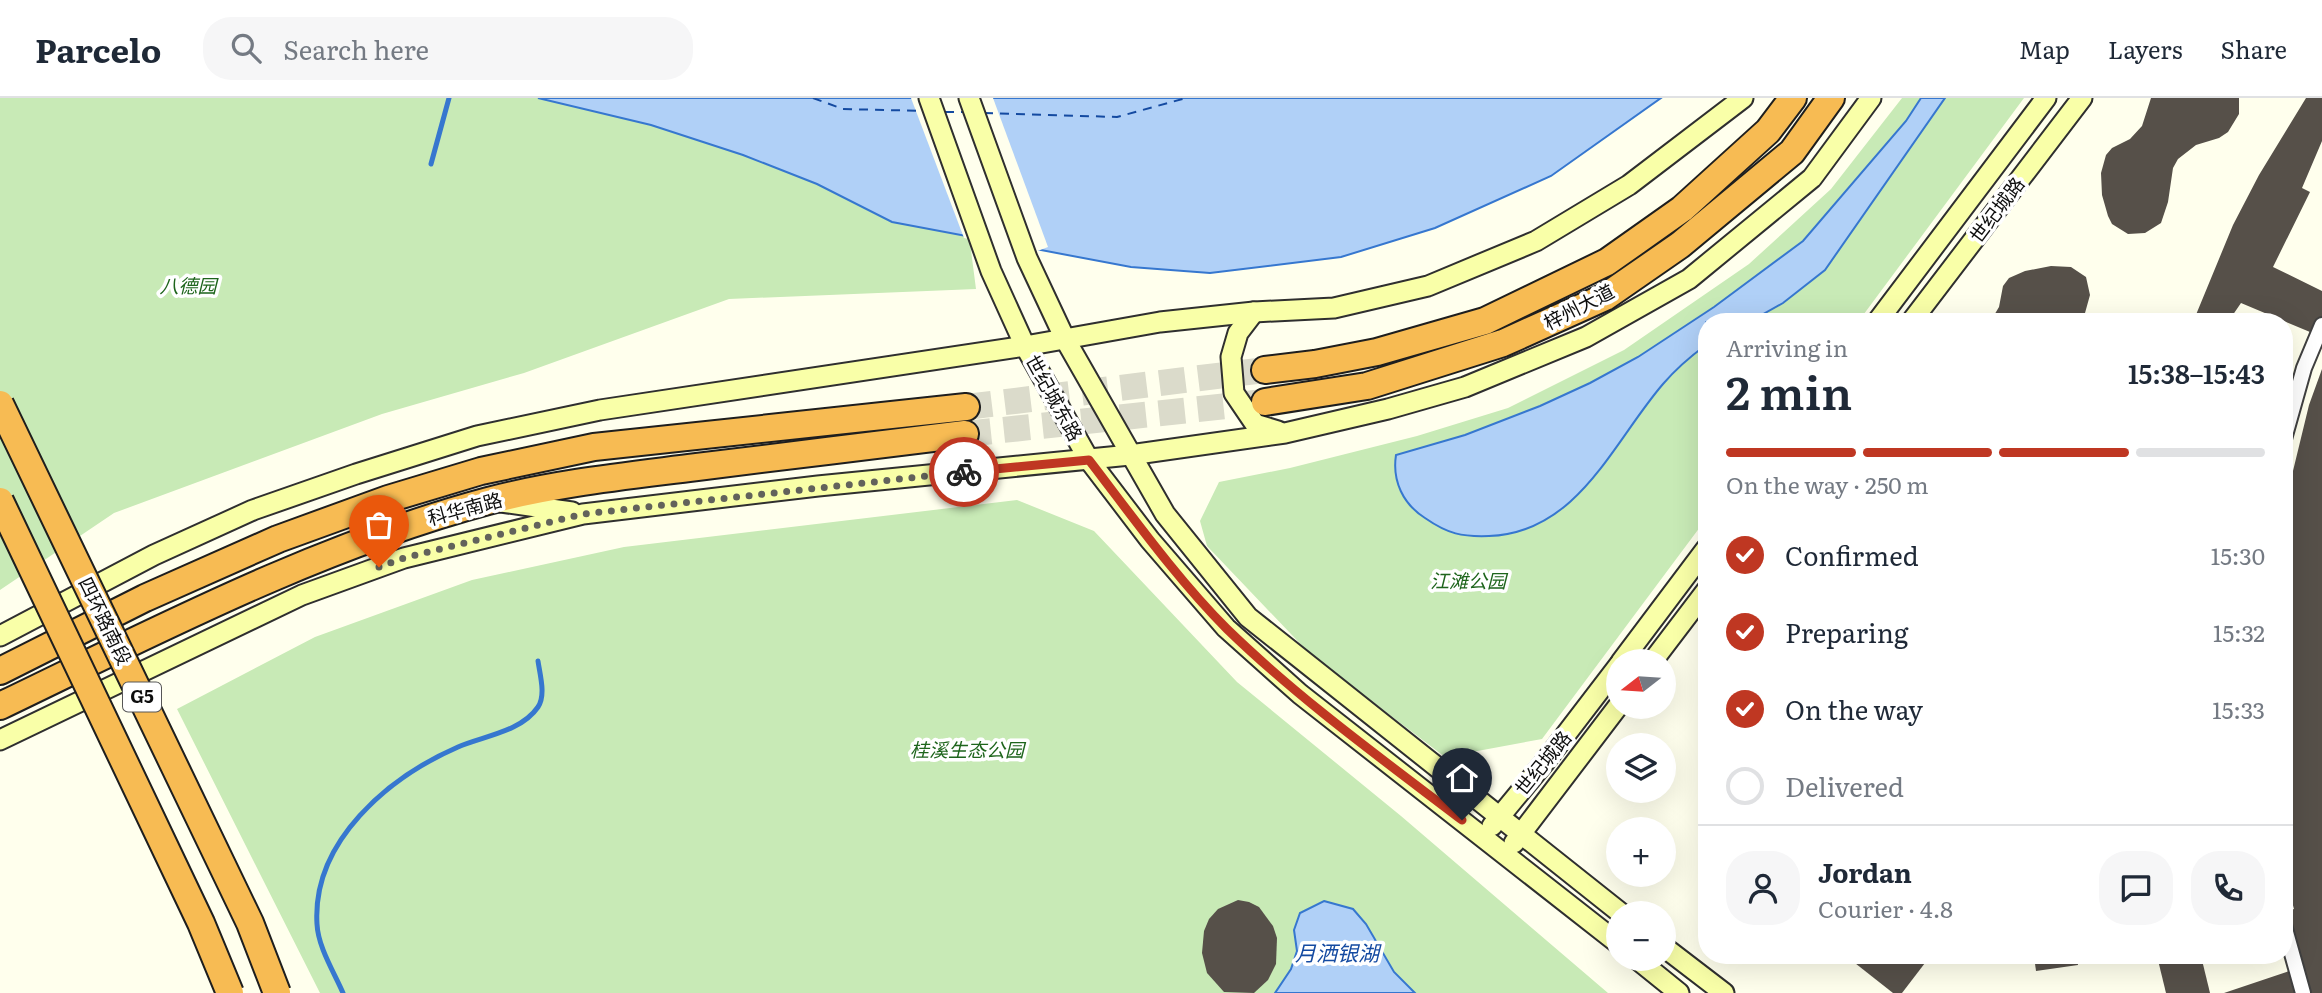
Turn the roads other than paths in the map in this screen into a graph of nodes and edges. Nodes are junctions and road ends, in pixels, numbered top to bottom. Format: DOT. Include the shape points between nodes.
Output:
graph roads {
  1 [pos="929,98"];
  2 [pos="970,98"];
  3 [pos="1742,98"];
  4 [pos="1793,98"];
  5 [pos="1831,98"];
  6 [pos="1871,98"];
  7 [pos="2046,98"];
  8 [pos="2082,98"];
  9 [pos="1254,312"];
  10 [pos="1884,313"];
  11 [pos="1918,313"];
  12 [pos="2322,325"];
  13 [pos="1065,339"];
  14 [pos="1025,346"];
  15 [pos="1265,370"];
  16 [pos="1265,402"];
  17 [pos="0,404"];
  18 [pos="966,407"];
  19 [pos="2293,407"];
  20 [pos="1285,433"];
  21 [pos="965,434"];
  22 [pos="1130,455"];
  23 [pos="1089,460"];
  24 [pos="0,501"];
  25 [pos="489,501"];
  26 [pos="583,514"];
  27 [pos="1698,560"];
  28 [pos="1698,602"];
  29 [pos="5,635"];
  30 [pos="1631,649"];
  31 [pos="1662,649"];
  32 [pos="0,671"];
  33 [pos="1606,682"];
  34 [pos="0,706"];
  35 [pos="1608,719"];
  36 [pos="0,740"];
  37 [pos="1498,817"];
  38 [pos="1520,834"];
  39 [pos="1483,837"];
  40 [pos="1506,855"];
  41 [pos="1606,901"];
  42 [pos="250,923"];
  43 [pos="1606,934"];
  44 [pos="1676,956"];
  45 [pos="2293,957"];
  46 [pos="1652,971"];
  47 [pos="230,993"];
  48 [pos="277,993"];
  49 [pos="286,993"];
  50 [pos="1679,993"];
  51 [pos="1724,993"];
  52 [pos="2303,993"];
  1 -- 14 [label="main road, 世纪城东路" via="991,271"];
  2 -- 13 [label="main road, 世纪城东路" via="1027,258"];
  3 -- 9 [label="main road" via="1629,186 1536,241 1428,286 1334,308"];
  4 -- 15 [label="highway, 梓州大道" via="1768,131 1682,209 1607,262 1485,321 1377,352"];
  5 -- 16 [label="highway, 梓州大道" via="1792,152 1680,245 1605,297 1503,343 1367,386"];
  6 -- 20 [label="main road" via="1812,178 1689,279 1586,337 1465,387"];
  7 -- 10 [label="main road, 世纪城路"];
  8 -- 11 [label="main road, 世纪城路"];
  9 -- 13 [label="main road" via="1160,321"];
  9 -- 20 [label="main road" via="1238,333 1230,357 1234,393 1255,424"];
  12 -- 19 [label="street"];
  13 -- 14 [label="main road"];
  13 -- 22 [label="main road, 世纪城东路"];
  14 -- 23 [label="main road, 世纪城东路"];
  14 -- 29 [label="main road" via="600,410 477,436 253,510 154,555"];
  17 -- 42 [label="highway, 四环路南段 / G5, bridge"];
  18 -- 32 [label="highway, 科华南路" via="594,447 481,471 278,539 145,598"];
  20 -- 22 [label="main road"];
  21 -- 25 [label="highway, 科华南路" via="600,480"];
  22 -- 23 [label="main road"];
  22 -- 37 [label="main road, 世纪城东路" via="1165,514 1248,617"];
  23 -- 26 [label="main road"];
  23 -- 39 [label="main road, 世纪城东路" via="1226,628 1300,694"];
  24 -- 47 [label="highway, G5, bridge"];
  25 -- 26 [label="main road"];
  25 -- 34 [label="highway, 科华南路" via="295,568"];
  26 -- 36 [label="main road" via="404,558 302,595"];
  27 -- 30 [label="main road, 世纪城路"];
  28 -- 31 [label="main road"];
  33 -- 37 [label="main road, 世纪城路"];
  35 -- 38 [label="main road, 世纪城路"];
  37 -- 38 [label="main road, 世纪城东路"];
  37 -- 39 [label="main road, 世纪城路"];
  38 -- 40 [label="main road, 世纪城路"];
  38 -- 41 [label="main road"];
  39 -- 40 [label="main road"];
  40 -- 43 [label="main road"];
  42 -- 48 [label="highway, 四环路南段 / G5, bridge"];
  42 -- 49 [label="highway, bridge"];
  44 -- 51 [label="main road"];
  45 -- 52 [label="street"];
  46 -- 50 [label="main road"];
}
